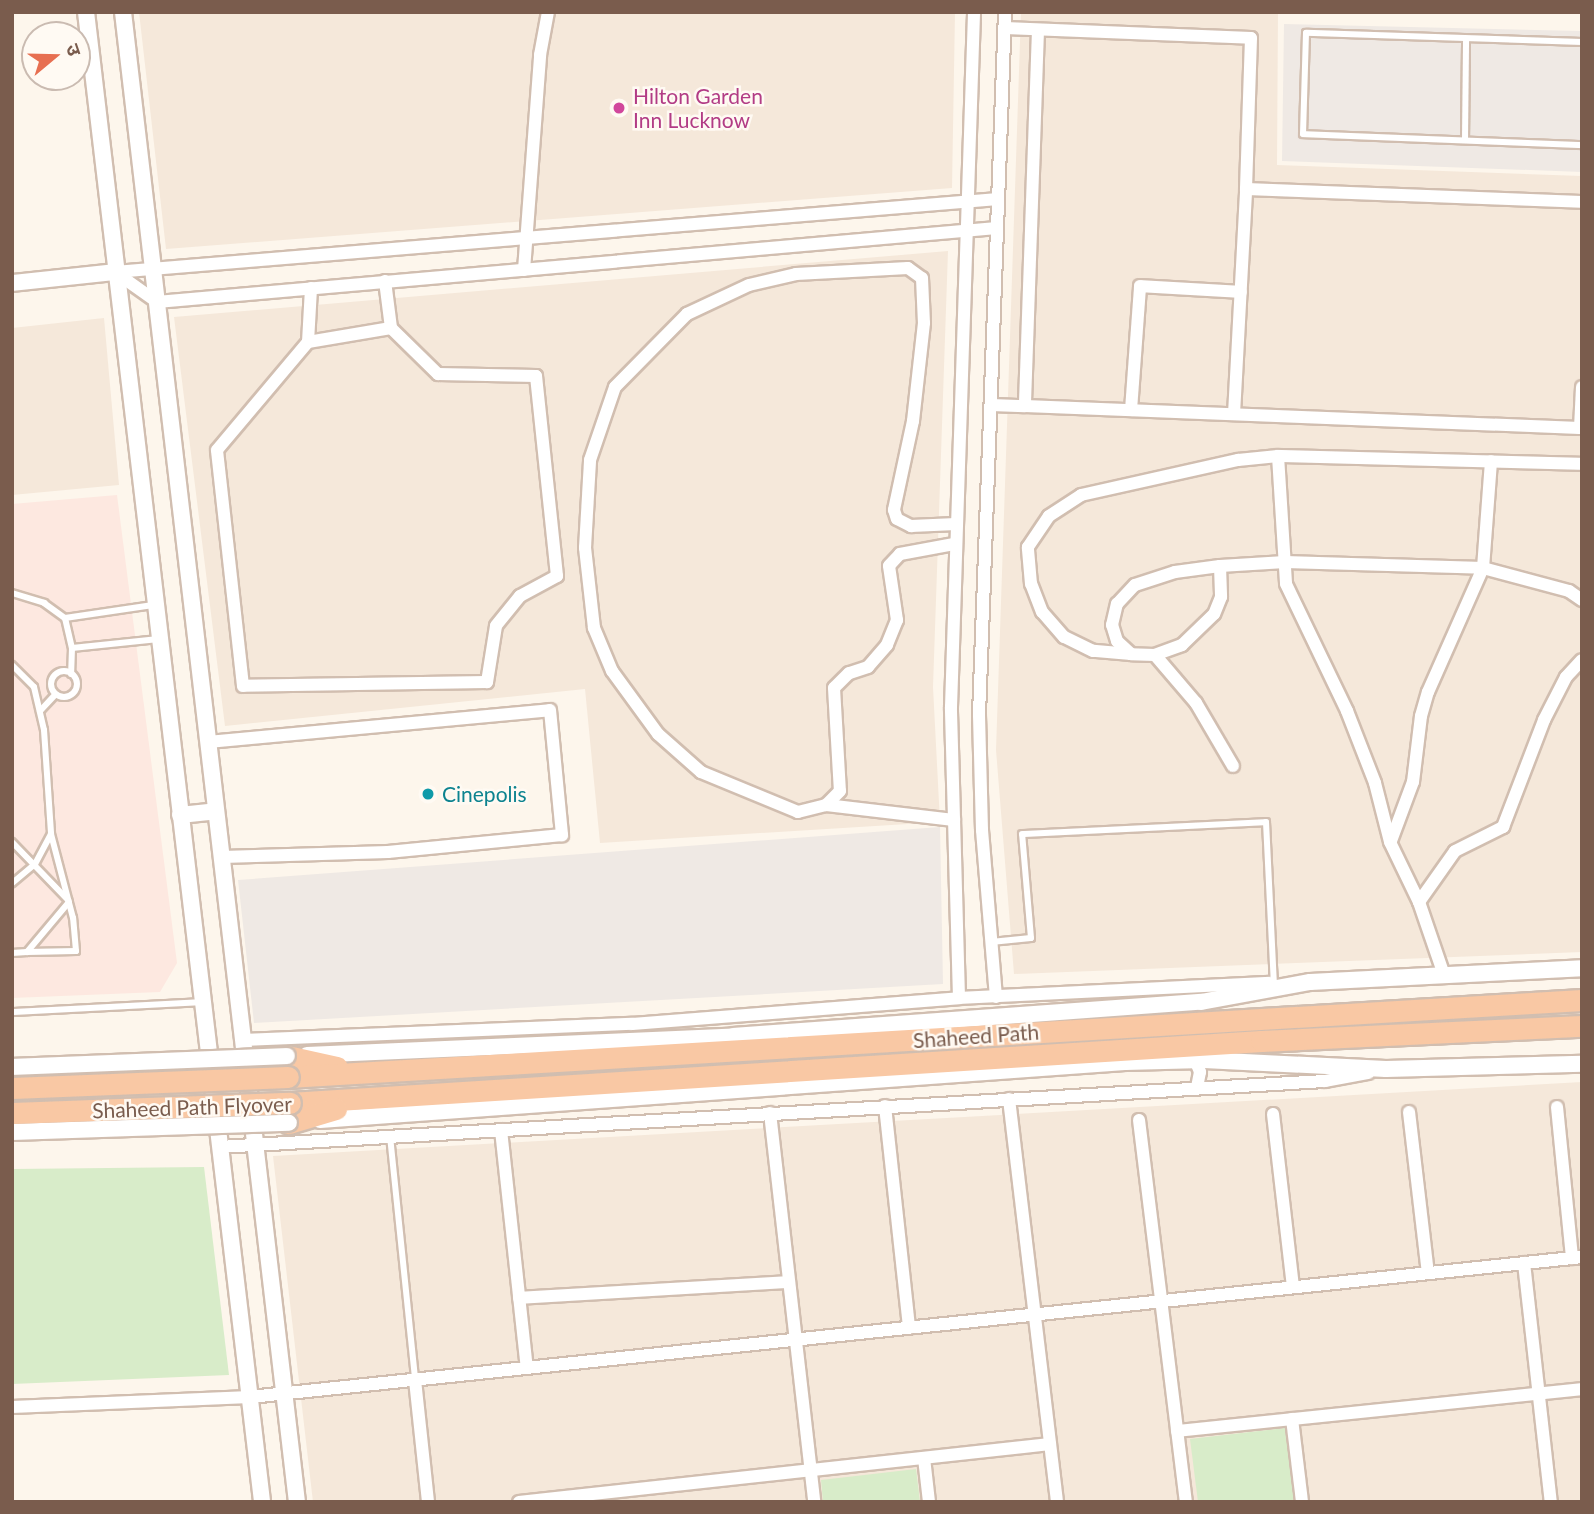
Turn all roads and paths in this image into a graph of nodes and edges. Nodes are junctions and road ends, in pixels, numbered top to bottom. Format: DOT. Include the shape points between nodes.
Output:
graph roads {
  1 [pos="86,12"];
  2 [pos="123,12"];
  3 [pos="548,12"];
  4 [pos="974,12"];
  5 [pos="1005,12"];
  6 [pos="1005,28"];
  7 [pos="1038,30"];
  8 [pos="1466,39"];
  9 [pos="1582,41"];
  10 [pos="1465,140"];
  11 [pos="1582,145"];
  12 [pos="1245,189"];
  13 [pos="998,198"];
  14 [pos="967,201"];
  15 [pos="1582,202"];
  16 [pos="997,228"];
  17 [pos="966,230"];
  18 [pos="524,238"];
  19 [pos="153,268"];
  20 [pos="524,270"];
  21 [pos="115,272"];
  22 [pos="385,281"];
  23 [pos="12,283"];
  24 [pos="311,288"];
  25 [pos="1241,292"];
  26 [pos="157,302"];
  27 [pos="391,328"];
  28 [pos="308,342"];
  29 [pos="1582,387"];
  30 [pos="991,405"];
  31 [pos="1025,406"];
  32 [pos="1130,410"];
  33 [pos="1234,414"];
  34 [pos="1278,456"];
  35 [pos="1491,461"];
  36 [pos="1582,464"];
  37 [pos="956,524"];
  38 [pos="954,544"];
  39 [pos="1284,562"];
  40 [pos="1220,566"];
  41 [pos="1483,568"];
  42 [pos="12,593"];
  43 [pos="1582,600"];
  44 [pos="154,605"];
  45 [pos="65,618"];
  46 [pos="159,639"];
  47 [pos="72,648"];
  48 [pos="1131,654"];
  49 [pos="1154,655"];
  50 [pos="1582,660"];
  51 [pos="12,665"];
  52 [pos="71,674"];
  53 [pos="55,695"];
  54 [pos="40,711"];
  55 [pos="208,742"];
  56 [pos="1233,766"];
  57 [pos="826,805"];
  58 [pos="216,811"];
  59 [pos="180,815"];
  60 [pos="954,820"];
  61 [pos="51,834"];
  62 [pos="12,842"];
  63 [pos="1390,842"];
  64 [pos="222,857"];
  65 [pos="35,864"];
  66 [pos="12,883"];
  67 [pos="69,902"];
  68 [pos="1419,902"];
  69 [pos="991,942"];
  70 [pos="27,952"];
  71 [pos="12,953"];
  72 [pos="1582,968"];
  73 [pos="1444,975"];
  74 [pos="1310,982"];
  75 [pos="1274,983"];
  76 [pos="996,997"];
  77 [pos="960,998"];
  78 [pos="1582,1000"];
  79 [pos="203,1002"];
  80 [pos="12,1012"];
  81 [pos="1148,1015"];
  82 [pos="1582,1026"];
  83 [pos="243,1040"];
  84 [pos="1195,1060"];
  85 [pos="1054,1061"];
  86 [pos="1582,1064"];
  87 [pos="287,1066"];
  88 [pos="12,1068"];
  89 [pos="1385,1069"];
  90 [pos="370,1073"];
  91 [pos="12,1088"];
  92 [pos="1197,1088"];
  93 [pos="372,1098"];
  94 [pos="1009,1099"];
  95 [pos="885,1106"];
  96 [pos="1557,1107"];
  97 [pos="1409,1112"];
  98 [pos="12,1113"];
  99 [pos="289,1113"];
  100 [pos="770,1113"];
  101 [pos="1273,1114"];
  102 [pos="1139,1120"];
  103 [pos="501,1130"];
  104 [pos="12,1132"];
  105 [pos="390,1134"];
  106 [pos="255,1144"];
  107 [pos="220,1147"];
  108 [pos="1577,1258"];
  109 [pos="1524,1263"];
  110 [pos="1428,1273"];
  111 [pos="789,1282"];
  112 [pos="1293,1287"];
  113 [pos="519,1298"];
  114 [pos="1161,1301"];
  115 [pos="1034,1314"];
  116 [pos="909,1328"];
  117 [pos="796,1340"];
  118 [pos="527,1368"];
  119 [pos="415,1380"];
  120 [pos="1582,1389"];
  121 [pos="284,1393"];
  122 [pos="1538,1394"];
  123 [pos="250,1397"];
  124 [pos="12,1407"];
  125 [pos="1292,1419"];
  126 [pos="1177,1431"];
  127 [pos="1050,1444"];
  128 [pos="924,1458"];
  129 [pos="811,1470"];
  130 [pos="543,1500"];
  131 [pos="262,1502"];
  132 [pos="297,1502"];
  133 [pos="428,1502"];
  134 [pos="519,1502"];
  135 [pos="814,1502"];
  136 [pos="929,1502"];
  137 [pos="1057,1502"];
  138 [pos="1186,1502"];
  139 [pos="1302,1502"];
  140 [pos="1550,1502"];
  1 -- 21 [label="street"];
  2 -- 19 [label="street"];
  3 -- 18 [label="street"];
  4 -- 14 [label="street"];
  5 -- 6 [label="street"];
  6 -- 7 [label="street"];
  6 -- 13 [label="street"];
  7 -- 12 [label="street" via="1251,38"];
  7 -- 31 [label="street"];
  8 -- 9 [label="lane"];
  8 -- 10 [label="lane"];
  8 -- 10 [label="lane" via="1306,33 1303,134"];
  10 -- 11 [label="lane"];
  12 -- 15 [label="street"];
  12 -- 25 [label="street"];
  13 -- 14 [label="street"];
  13 -- 16 [label="street"];
  14 -- 17 [label="street"];
  14 -- 18 [label="street"];
  16 -- 17 [label="street"];
  16 -- 30 [label="street"];
  17 -- 20 [label="street"];
  17 -- 37 [label="street"];
  18 -- 19 [label="street"];
  18 -- 20 [label="street"];
  19 -- 21 [label="street"];
  19 -- 26 [label="street"];
  20 -- 22 [label="street"];
  21 -- 23 [label="street"];
  21 -- 26 [label="street"];
  21 -- 44 [label="street"];
  22 -- 24 [label="street"];
  22 -- 27 [label="street"];
  24 -- 26 [label="street"];
  24 -- 28 [label="street"];
  25 -- 32 [label="street" via="1140,286"];
  25 -- 33 [label="street"];
  26 -- 55 [label="street"];
  27 -- 28 [label="street"];
  27 -- 28 [label="street" via="438,374 536,376 556,576 520,596 496,626 487,682 243,686 216,450"];
  29 -- 33 [label="street" via="1580,428"];
  30 -- 31 [label="street"];
  30 -- 69 [label="street" via="979,715"];
  31 -- 32 [label="street"];
  32 -- 33 [label="street"];
  34 -- 35 [label="street"];
  34 -- 39 [label="street"];
  34 -- 48 [label="street" via="1103,489 1081,495 1049,516 1028,547 1031,584 1042,612 1064,637 1093,651"];
  35 -- 36 [label="street"];
  35 -- 41 [label="street"];
  37 -- 38 [label="street"];
  37 -- 57 [label="street" via="911,526 897,519 894,510 913,421 924,323 922,278 908,268 796,274 749,285 687,314 615,387 590,460 585,548 594,628 611,671 659,734 701,772 798,813"];
  38 -- 57 [label="street" via="900,554 889,566 897,620 887,645 869,667 849,673 834,688 840,791"];
  38 -- 60 [label="street"];
  39 -- 40 [label="street"];
  39 -- 41 [label="street"];
  39 -- 63 [label="street" via="1286,584 1347,711 1375,783"];
  40 -- 48 [label="street" via="1175,572 1135,585 1117,604 1112,625 1117,641"];
  40 -- 49 [label="street" via="1221,597 1214,614 1182,645"];
  41 -- 43 [label="street" via="1569,592"];
  41 -- 63 [label="street" via="1428,692 1413,782"];
  42 -- 45 [label="lane" via="44,603"];
  44 -- 45 [label="lane"];
  44 -- 46 [label="street"];
  45 -- 47 [label="lane"];
  46 -- 47 [label="lane"];
  46 -- 59 [label="street"];
  47 -- 52 [label="lane"];
  48 -- 49 [label="street"];
  49 -- 56 [label="street" via="1196,703"];
  50 -- 68 [label="street" via="1566,677 1544,720 1503,827 1455,851"];
  51 -- 54 [label="lane" via="34,687"];
  52 -- 53 [label="lane" via="62,671 51,679"];
  52 -- 53 [label="lane" via="77,683 75,691 64,698"];
  53 -- 54 [label="lane"];
  54 -- 61 [label="lane"];
  55 -- 58 [label="street"];
  55 -- 64 [label="street" via="550,710 562,835 388,852"];
  57 -- 60 [label="street"];
  58 -- 59 [label="street"];
  58 -- 64 [label="street"];
  59 -- 79 [label="street"];
  60 -- 77 [label="street"];
  61 -- 65 [label="lane"];
  61 -- 67 [label="lane"];
  62 -- 65 [label="lane"];
  63 -- 68 [label="street"];
  64 -- 83 [label="street"];
  65 -- 66 [label="lane"];
  65 -- 67 [label="lane"];
  67 -- 70 [label="lane"];
  67 -- 70 [label="lane" via="76,951"];
  68 -- 73 [label="street"];
  69 -- 75 [label="lane" via="1031,938 1022,834 1266,822"];
  69 -- 76 [label="street"];
  70 -- 71 [label="lane"];
  72 -- 73 [label="street"];
  73 -- 74 [label="street"];
  74 -- 75 [label="street"];
  74 -- 81 [label="street"];
  75 -- 76 [label="street"];
  76 -- 77 [label="street"];
  77 -- 83 [label="street" via="632,1024"];
  78 -- 81 [label="highway, Shaheed Path"];
  79 -- 80 [label="lane"];
  79 -- 107 [label="street"];
  81 -- 87 [label="street" via="734,1036"];
  81 -- 90 [label="highway, Shaheed Path"];
  82 -- 85 [label="highway, Shaheed Path"];
  83 -- 106 [label="street"];
  84 -- 85 [label="street"];
  84 -- 89 [label="street"];
  84 -- 92 [label="street" via="1200,1072"];
  85 -- 93 [label="highway, Shaheed Path"];
  85 -- 99 [label="street"];
  86 -- 89 [label="street"];
  87 -- 88 [label="street, bridge"];
  87 -- 90 [label="highway, Shaheed Path Flyover"];
  87 -- 91 [label="highway, Shaheed Path Flyover, bridge"];
  89 -- 92 [label="street" via="1325,1081"];
  92 -- 94 [label="street"];
  93 -- 99 [label="highway, Shaheed Path Flyover"];
  94 -- 95 [label="street"];
  94 -- 115 [label="street"];
  95 -- 100 [label="street"];
  95 -- 116 [label="street"];
  96 -- 108 [label="street"];
  97 -- 110 [label="street"];
  98 -- 99 [label="highway, Shaheed Path Flyover, bridge"];
  99 -- 104 [label="street, bridge"];
  100 -- 103 [label="street"];
  100 -- 111 [label="street"];
  101 -- 112 [label="street"];
  102 -- 114 [label="street"];
  103 -- 105 [label="street"];
  103 -- 113 [label="street"];
  105 -- 106 [label="street"];
  105 -- 119 [label="lane"];
  106 -- 107 [label="street"];
  106 -- 121 [label="street"];
  107 -- 123 [label="street"];
  108 -- 109 [label="street"];
  109 -- 110 [label="street"];
  109 -- 122 [label="street"];
  110 -- 112 [label="street"];
  111 -- 113 [label="street"];
  111 -- 117 [label="street"];
  112 -- 114 [label="street"];
  113 -- 118 [label="street"];
  114 -- 115 [label="street"];
  114 -- 126 [label="street"];
  115 -- 116 [label="street"];
  115 -- 127 [label="street"];
  116 -- 117 [label="street"];
  117 -- 118 [label="street"];
  117 -- 129 [label="street"];
  118 -- 119 [label="street"];
  119 -- 121 [label="street"];
  119 -- 133 [label="street"];
  120 -- 122 [label="street"];
  121 -- 123 [label="street"];
  121 -- 132 [label="street"];
  122 -- 125 [label="street"];
  122 -- 140 [label="street"];
  123 -- 124 [label="street"];
  123 -- 131 [label="street"];
  125 -- 126 [label="street"];
  125 -- 139 [label="street"];
  126 -- 138 [label="street"];
  127 -- 128 [label="street"];
  127 -- 137 [label="street"];
  128 -- 129 [label="street"];
  128 -- 136 [label="street"];
  129 -- 130 [label="street"];
  129 -- 135 [label="street"];
  130 -- 134 [label="street"];
}
